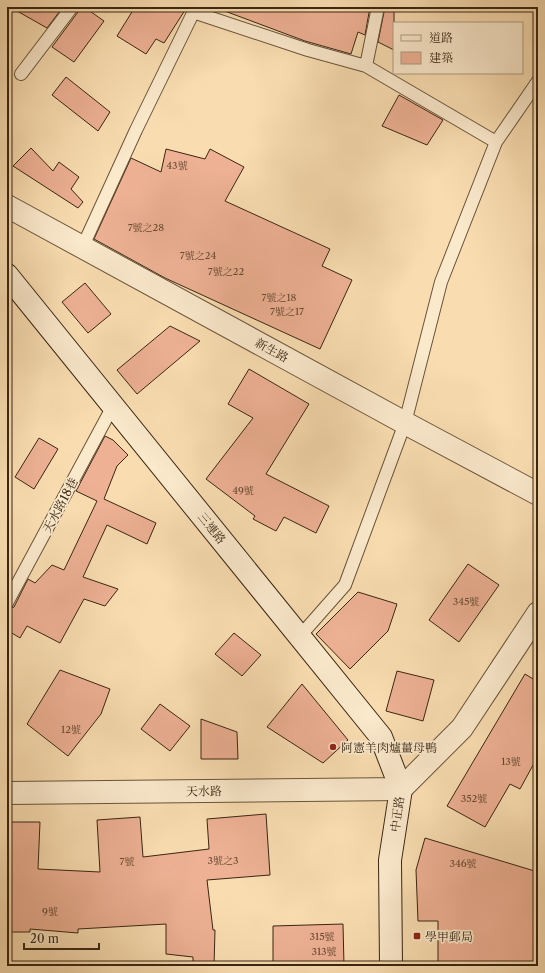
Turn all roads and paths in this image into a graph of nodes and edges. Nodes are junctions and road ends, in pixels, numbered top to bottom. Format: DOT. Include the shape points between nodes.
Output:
graph roads {
  1 [pos="72,7"];
  2 [pos="378,7"];
  3 [pos="194,9"];
  4 [pos="366,66"];
  5 [pos="20,74"];
  6 [pos="538,81"];
  7 [pos="496,142"];
  8 [pos="7,206"];
  9 [pos="83,246"];
  10 [pos="7,275"];
  11 [pos="113,406"];
  12 [pos="405,423"];
  13 [pos="538,494"];
  14 [pos="7,603"];
  15 [pos="538,613"];
  16 [pos="300,636"];
  17 [pos="401,789"];
  18 [pos="7,793"];
  19 [pos="391,966"];
  1 -- 5 [label="lane"];
  2 -- 4 [label="lane"];
  3 -- 4 [label="lane" via="308,50"];
  3 -- 9 [label="lane"];
  4 -- 7 [label="lane"];
  6 -- 7 [label="lane"];
  7 -- 12 [label="lane" via="441,282"];
  8 -- 9 [label="street, 新生路"];
  9 -- 12 [label="street, 新生路"];
  10 -- 11 [label="street, 三連路"];
  11 -- 14 [label="lane, 天水路18巷"];
  11 -- 16 [label="street, 三連路"];
  12 -- 13 [label="street, 新生路"];
  12 -- 16 [label="lane" via="345,585"];
  15 -- 17 [label="street, 中正路" via="462,728"];
  16 -- 17 [label="street, 三連路" via="381,737"];
  17 -- 18 [label="street, 天水路"];
  17 -- 19 [label="street, 中正路" via="390,860"];
}
